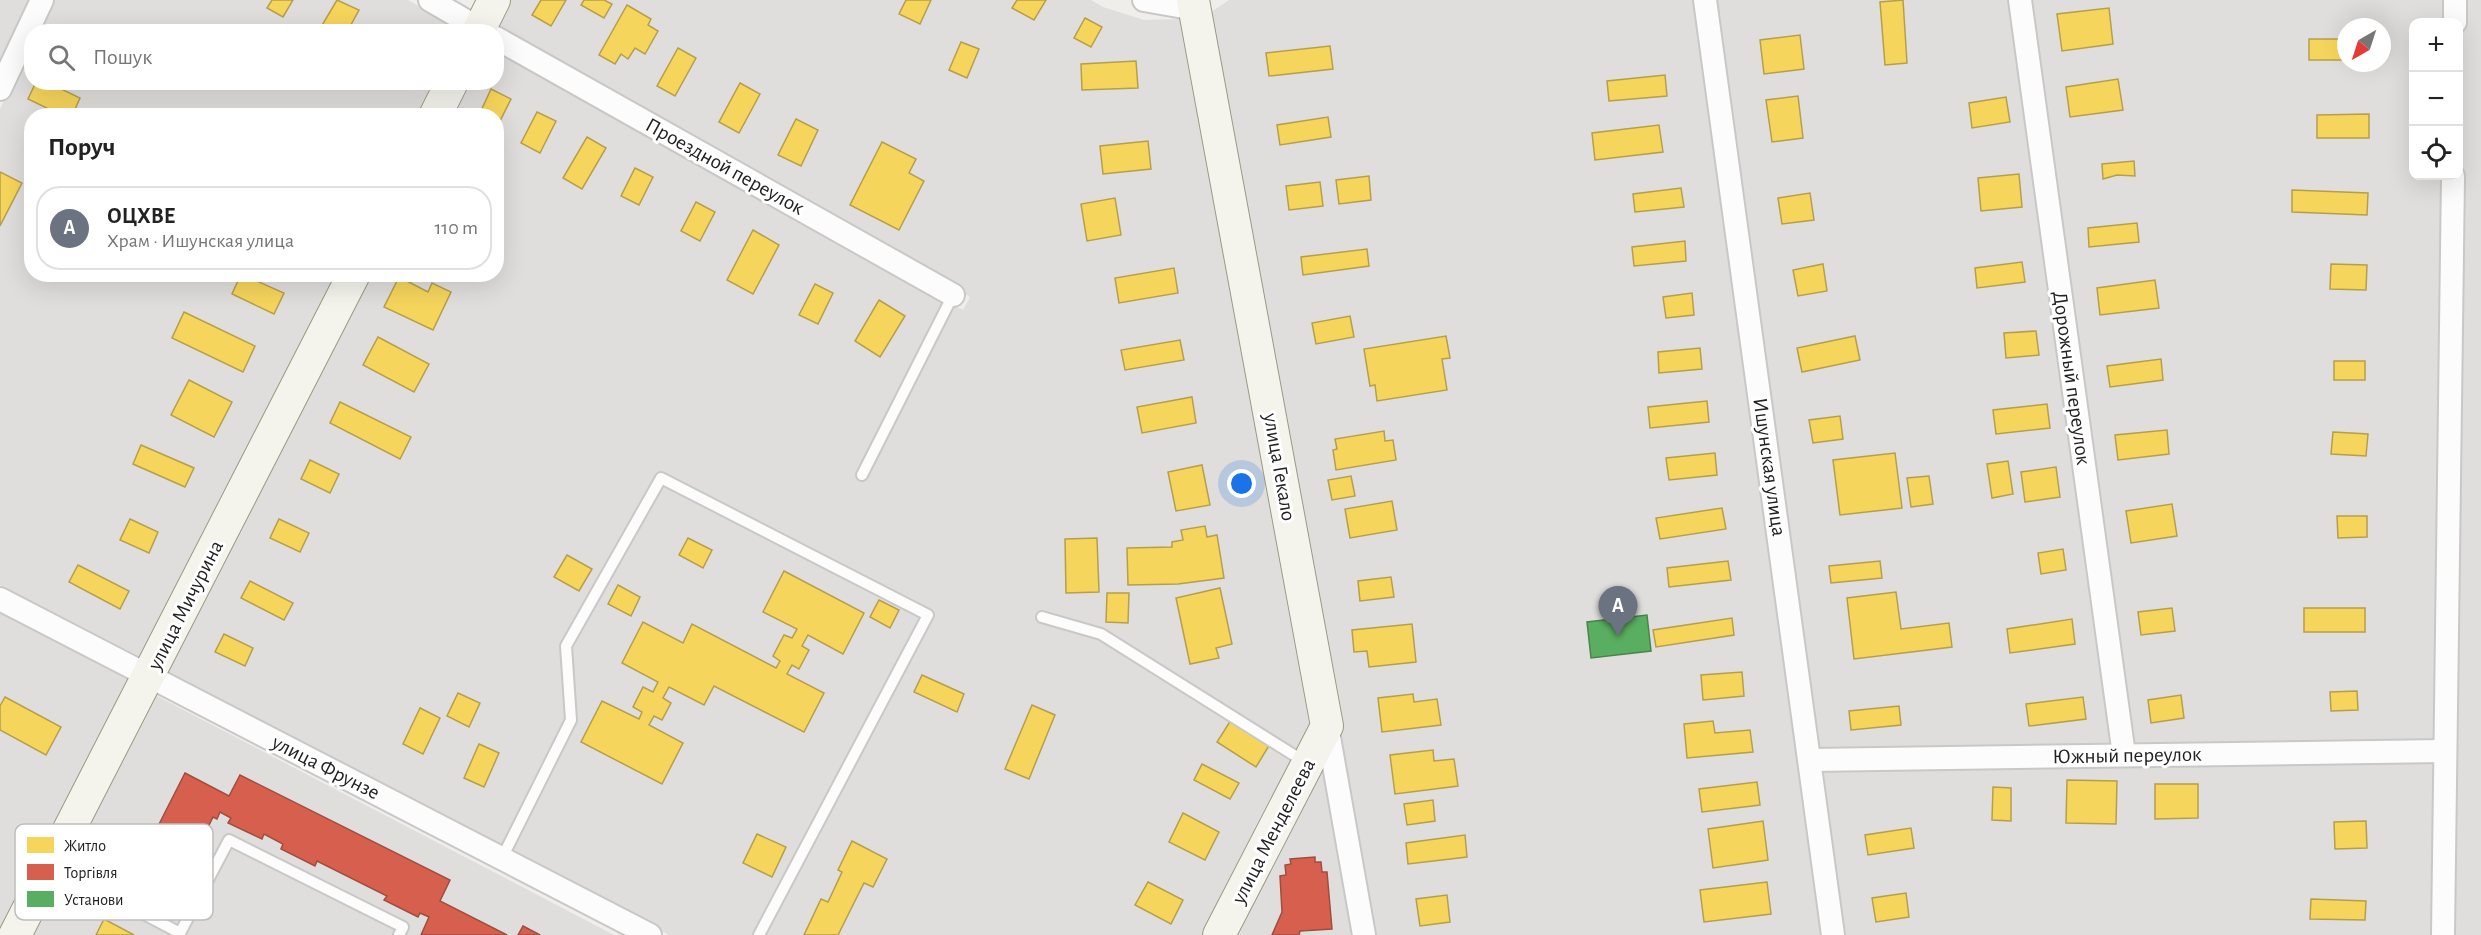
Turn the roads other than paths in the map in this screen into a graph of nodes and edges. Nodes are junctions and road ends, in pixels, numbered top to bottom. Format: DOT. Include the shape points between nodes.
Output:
graph roads {
  1 [pos="42,0"];
  2 [pos="430,0"];
  3 [pos="494,0"];
  4 [pos="1144,0"];
  5 [pos="1705,0"];
  6 [pos="2020,0"];
  7 [pos="2455,0"];
  8 [pos="1194,4"];
  9 [pos="2455,18"];
  10 [pos="31,24"];
  11 [pos="471,24"];
  12 [pos="487,24"];
  13 [pos="24,38"];
  14 [pos="504,43"];
  15 [pos="0,89"];
  16 [pos="448,90"];
  17 [pos="439,108"];
  18 [pos="2452,180"];
  19 [pos="350,282"];
  20 [pos="953,295"];
  21 [pos="862,475"];
  22 [pos="0,599"];
  23 [pos="1042,617"];
  24 [pos="149,675"];
  25 [pos="1327,726"];
  26 [pos="2444,751"];
  27 [pos="2124,755"];
  28 [pos="1810,760"];
  29 [pos="1307,764"];
  30 [pos="72,824"];
  31 [pos="502,858"];
  32 [pos="213,870"];
  33 [pos="23,920"];
  34 [pos="155,920"];
  35 [pos="187,920"];
  36 [pos="620,928"];
  37 [pos="15,935"];
  38 [pos="399,935"];
  39 [pos="651,935"];
  40 [pos="759,935"];
  41 [pos="1219,935"];
  42 [pos="1364,935"];
  43 [pos="1833,935"];
  44 [pos="2443,935"];
  1 -- 10 [label="street"];
  2 -- 11 [label="street, Проездной переулок"];
  3 -- 12 [label="main road"];
  4 -- 8 [label="street"];
  5 -- 28 [label="street, Ишунская улица"];
  6 -- 27 [label="street, Дорожный переулок"];
  7 -- 9 [label="street"];
  8 -- 25 [label="main road, улица Гекало"];
  13 -- 15 [label="street"];
  14 -- 20 [label="street, Проездной переулок"];
  16 -- 17 [label="main road"];
  18 -- 26 [label="street"];
  19 -- 24 [label="main road, улица Мичурина"];
  20 -- 21 [label="lane"];
  22 -- 24 [label="street, улица Фрунзе"];
  23 -- 29 [label="lane" via="1101,634"];
  24 -- 30 [label="main road, улица Мичурина"];
  24 -- 31 [label="street, улица Фрунзе"];
  25 -- 29 [label="main road, улица Менделеева"];
  25 -- 42 [label="street, улица Гекало"];
  26 -- 27 [label="street, Южный переулок"];
  26 -- 44 [label="street"];
  27 -- 28 [label="street, Южный переулок"];
  28 -- 43 [label="street, Ишунская улица"];
  29 -- 41 [label="main road, улица Менделеева"];
  31 -- 36 [label="street, улица Фрунзе"];
  31 -- 40 [label="lane" via="570,720 566,646 661,477 928,615"];
  32 -- 38 [label="lane" via="229,840 403,927"];
  33 -- 37 [label="main road, улица Мичурина"];
  34 -- 35 [label="lane" via="180,933"];
  36 -- 39 [label="street, улица Фрунзе"];
}
